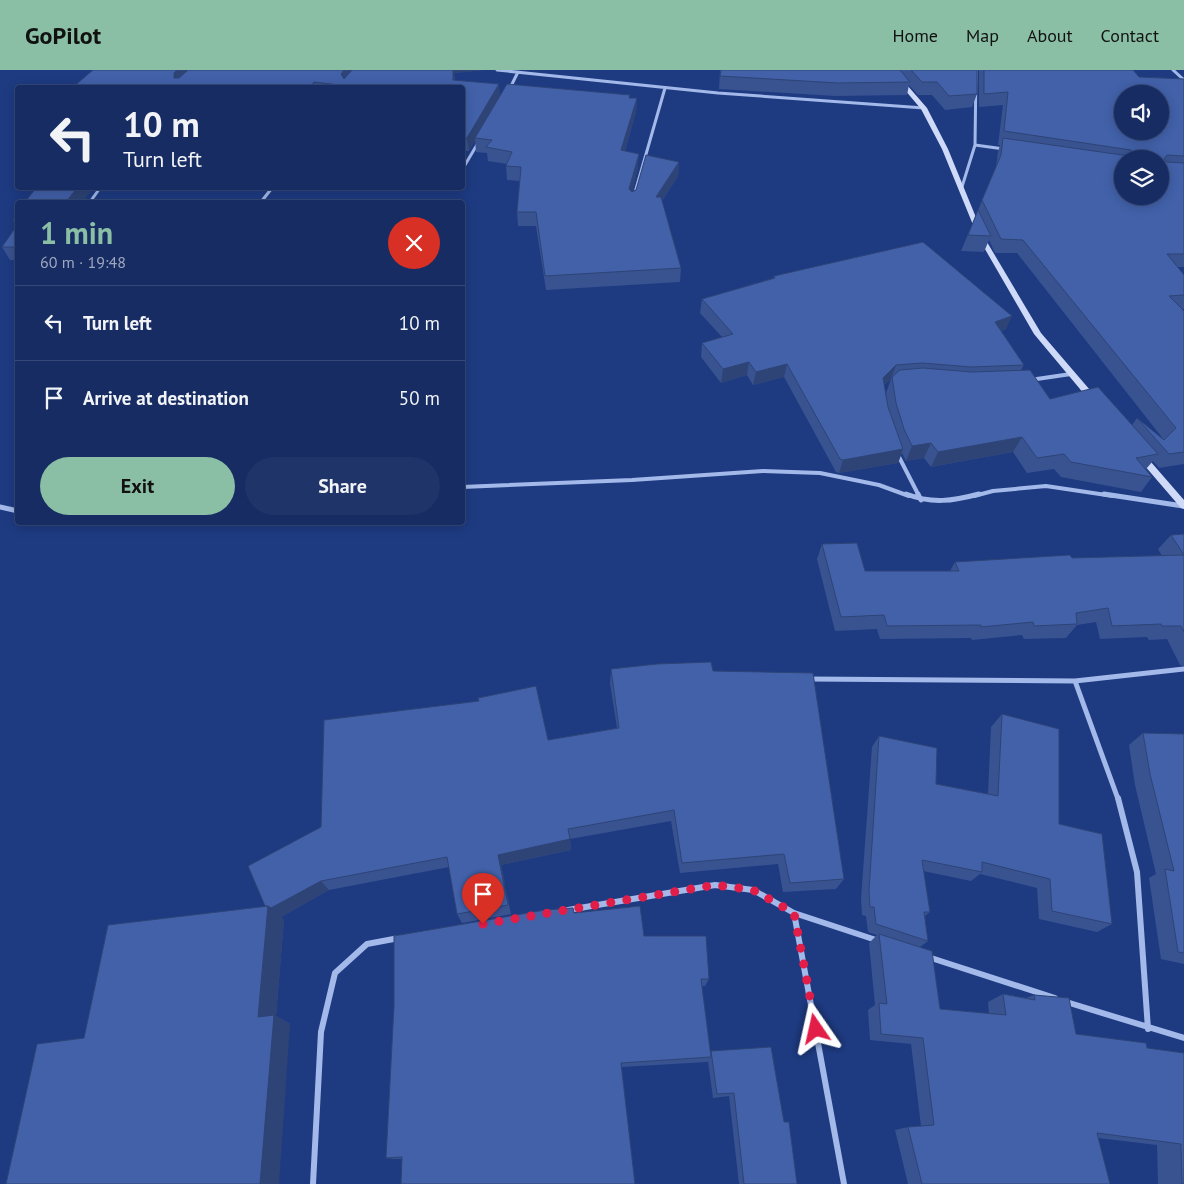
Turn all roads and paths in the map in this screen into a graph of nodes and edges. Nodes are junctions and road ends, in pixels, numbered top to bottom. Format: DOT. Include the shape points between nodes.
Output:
graph roads {
  1 [pos="497,70"];
  2 [pos="891,70"];
  3 [pos="976,70"];
  4 [pos="1173,70"];
  5 [pos="518,72"];
  6 [pos="1184,80"];
  7 [pos="665,88"];
  8 [pos="504,97"];
  9 [pos="924,108"];
  10 [pos="481,138"];
  11 [pos="975,145"];
  12 [pos="1014,150"];
  13 [pos="465,165"];
  14 [pos="270,190"];
  15 [pos="961,192"];
  16 [pos="263,200"];
  17 [pos="632,202"];
  18 [pos="1072,374"];
  19 [pos="1028,380"];
  20 [pos="1096,403"];
  21 [pos="893,444"];
  22 [pos="1134,447"];
  23 [pos="465,487"];
  24 [pos="921,500"];
  25 [pos="1184,506"];
  26 [pos="0,507"];
  27 [pos="15,510"];
  28 [pos="1184,668"];
  29 [pos="797,679"];
  30 [pos="1075,681"];
  31 [pos="560,911"];
  32 [pos="794,913"];
  33 [pos="405,937"];
  34 [pos="888,944"];
  35 [pos="925,956"];
  36 [pos="1148,1029"];
  37 [pos="1184,1038"];
  38 [pos="313,1184"];
  39 [pos="844,1184"];
  1 -- 5 [label="street"];
  2 -- 9 [label="street"];
  3 -- 11 [label="street"];
  4 -- 6 [label="street"];
  5 -- 7 [label="street"];
  5 -- 8 [label="street"];
  7 -- 9 [label="street"];
  7 -- 17 [label="street"];
  9 -- 15 [label="street"];
  10 -- 13 [label="street"];
  11 -- 12 [label="street"];
  11 -- 15 [label="street"];
  14 -- 16 [label="street"];
  15 -- 18 [label="street" via="981,237 1038,334"];
  18 -- 19 [label="street"];
  18 -- 20 [label="street"];
  21 -- 24 [label="street"];
  22 -- 25 [label="street"];
  23 -- 24 [label="street" via="763,471 820,473 879,485"];
  24 -- 25 [label="street" via="950,502 993,492 1046,486"];
  26 -- 27 [label="street"];
  28 -- 30 [label="street"];
  29 -- 30 [label="street"];
  30 -- 36 [label="street" via="1114,782 1137,872"];
  31 -- 32 [label="street" via="715,885 753,890"];
  32 -- 34 [label="street"];
  32 -- 39 [label="street"];
  33 -- 38 [label="street" via="367,944 334,973 321,1032"];
  35 -- 36 [label="street"];
  36 -- 37 [label="street"];
}
